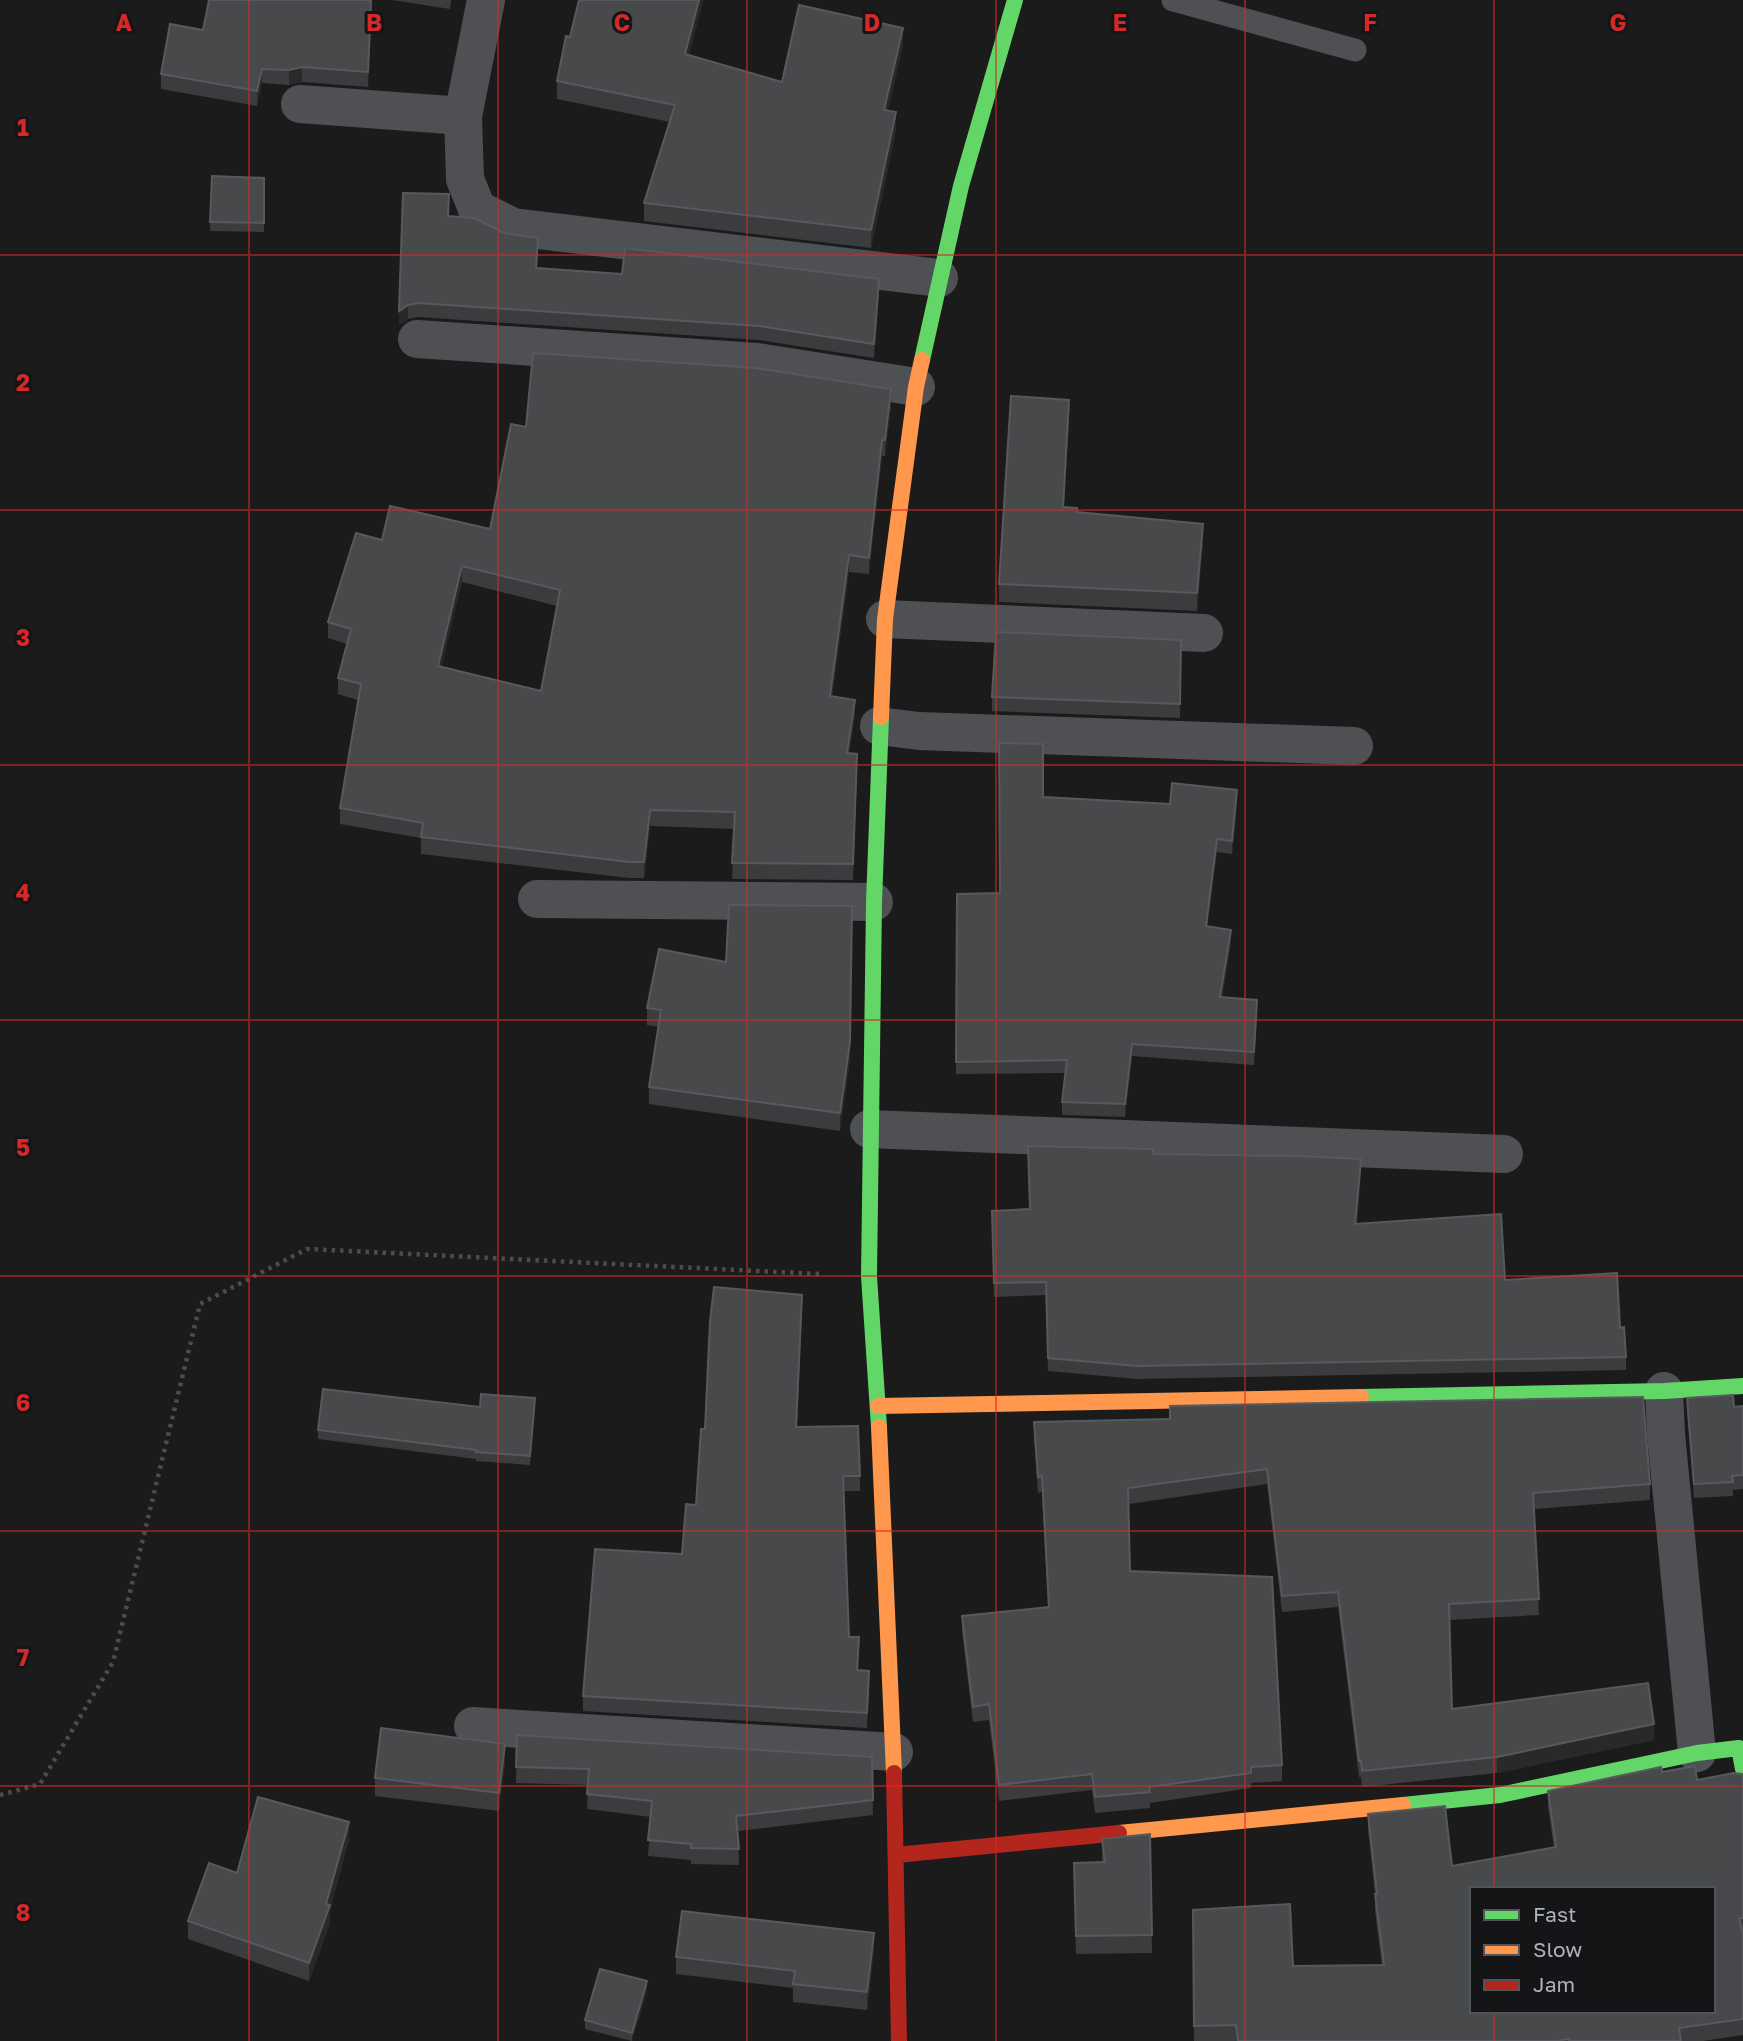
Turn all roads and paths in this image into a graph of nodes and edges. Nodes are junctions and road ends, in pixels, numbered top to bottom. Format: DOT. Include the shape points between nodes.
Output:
graph roads {
  1 [pos="486,0"];
  2 [pos="1015,0"];
  3 [pos="1173,0"];
  4 [pos="1355,50"];
  5 [pos="300,103"];
  6 [pos="463,116"];
  7 [pos="939,278"];
  8 [pos="417,339"];
  9 [pos="916,387"];
  10 [pos="885,619"];
  11 [pos="1204,633"];
  12 [pos="879,726"];
  13 [pos="1354,746"];
  14 [pos="537,900"];
  15 [pos="874,902"];
  16 [pos="869,1129"];
  17 [pos="1504,1154"];
  18 [pos="869,1276"];
  19 [pos="1743,1386"];
  20 [pos="1664,1391"];
  21 [pos="878,1406"];
  22 [pos="473,1726"];
  23 [pos="894,1752"];
  24 [pos="1697,1753"];
  25 [pos="1743,1769"];
  26 [pos="0,1795"];
  27 [pos="896,1855"];
  28 [pos="899,2041"];
  1 -- 6 [label="street"];
  2 -- 7 [label="main road"];
  3 -- 4 [label="lane"];
  5 -- 6 [label="street"];
  6 -- 7 [label="street" via="465,179 477,209 513,227"];
  7 -- 9 [label="main road"];
  8 -- 9 [label="street" via="757,362"];
  9 -- 10 [label="main road"];
  10 -- 11 [label="street"];
  10 -- 12 [label="main road"];
  12 -- 13 [label="street"];
  12 -- 15 [label="main road"];
  14 -- 15 [label="street"];
  15 -- 16 [label="main road"];
  16 -- 17 [label="street"];
  16 -- 18 [label="main road"];
  18 -- 21 [label="main road"];
  18 -- 26 [label="path" via="307,1249 200,1304 113,1662 40,1784"];
  19 -- 20 [label="main road"];
  20 -- 21 [label="main road"];
  20 -- 24 [label="street"];
  21 -- 23 [label="main road"];
  22 -- 23 [label="street"];
  23 -- 27 [label="main road"];
  24 -- 25 [label="main road" via="1739,1748"];
  24 -- 27 [label="main road" via="1500,1795"];
  27 -- 28 [label="main road"];
}
